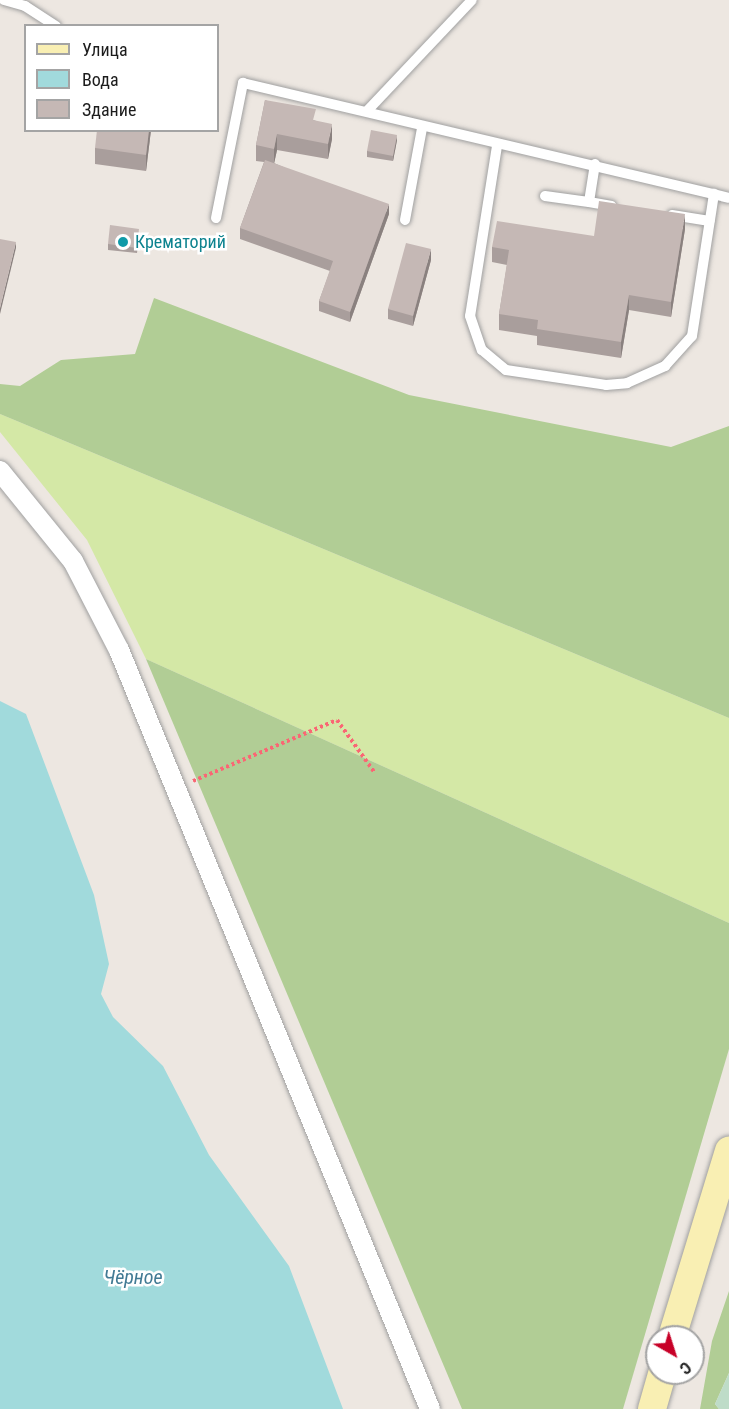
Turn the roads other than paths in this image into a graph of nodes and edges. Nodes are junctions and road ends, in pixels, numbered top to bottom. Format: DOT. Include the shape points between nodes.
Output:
graph roads {
  1 [pos="4,0"];
  2 [pos="472,0"];
  3 [pos="53,24"];
  4 [pos="368,110"];
  5 [pos="422,128"];
  6 [pos="497,146"];
  7 [pos="595,164"];
  8 [pos="714,194"];
  9 [pos="545,195"];
  10 [pos="729,198"];
  11 [pos="589,202"];
  12 [pos="622,207"];
  13 [pos="655,213"];
  14 [pos="216,218"];
  15 [pos="405,220"];
  16 [pos="710,221"];
  17 [pos="0,471"];
  18 [pos="729,1150"];
  19 [pos="676,1325"];
  20 [pos="659,1385"];
  21 [pos="430,1409"];
  22 [pos="652,1409"];
  1 -- 3 [label="lane" via="25,6"];
  2 -- 4 [label="lane"];
  4 -- 5 [label="lane"];
  4 -- 14 [label="lane" via="243,84"];
  5 -- 6 [label="lane"];
  5 -- 15 [label="lane"];
  6 -- 7 [label="lane"];
  6 -- 16 [label="lane" via="470,316 482,350 506,370 606,385 627,383 665,366 692,336"];
  7 -- 8 [label="lane"];
  7 -- 11 [label="lane"];
  8 -- 10 [label="lane"];
  8 -- 16 [label="lane"];
  9 -- 11 [label="lane"];
  11 -- 12 [label="lane"];
  13 -- 16 [label="lane"];
  17 -- 21 [label="street" via="73,561 178,787"];
  18 -- 19 [label="street"];
  20 -- 22 [label="street"];
}
